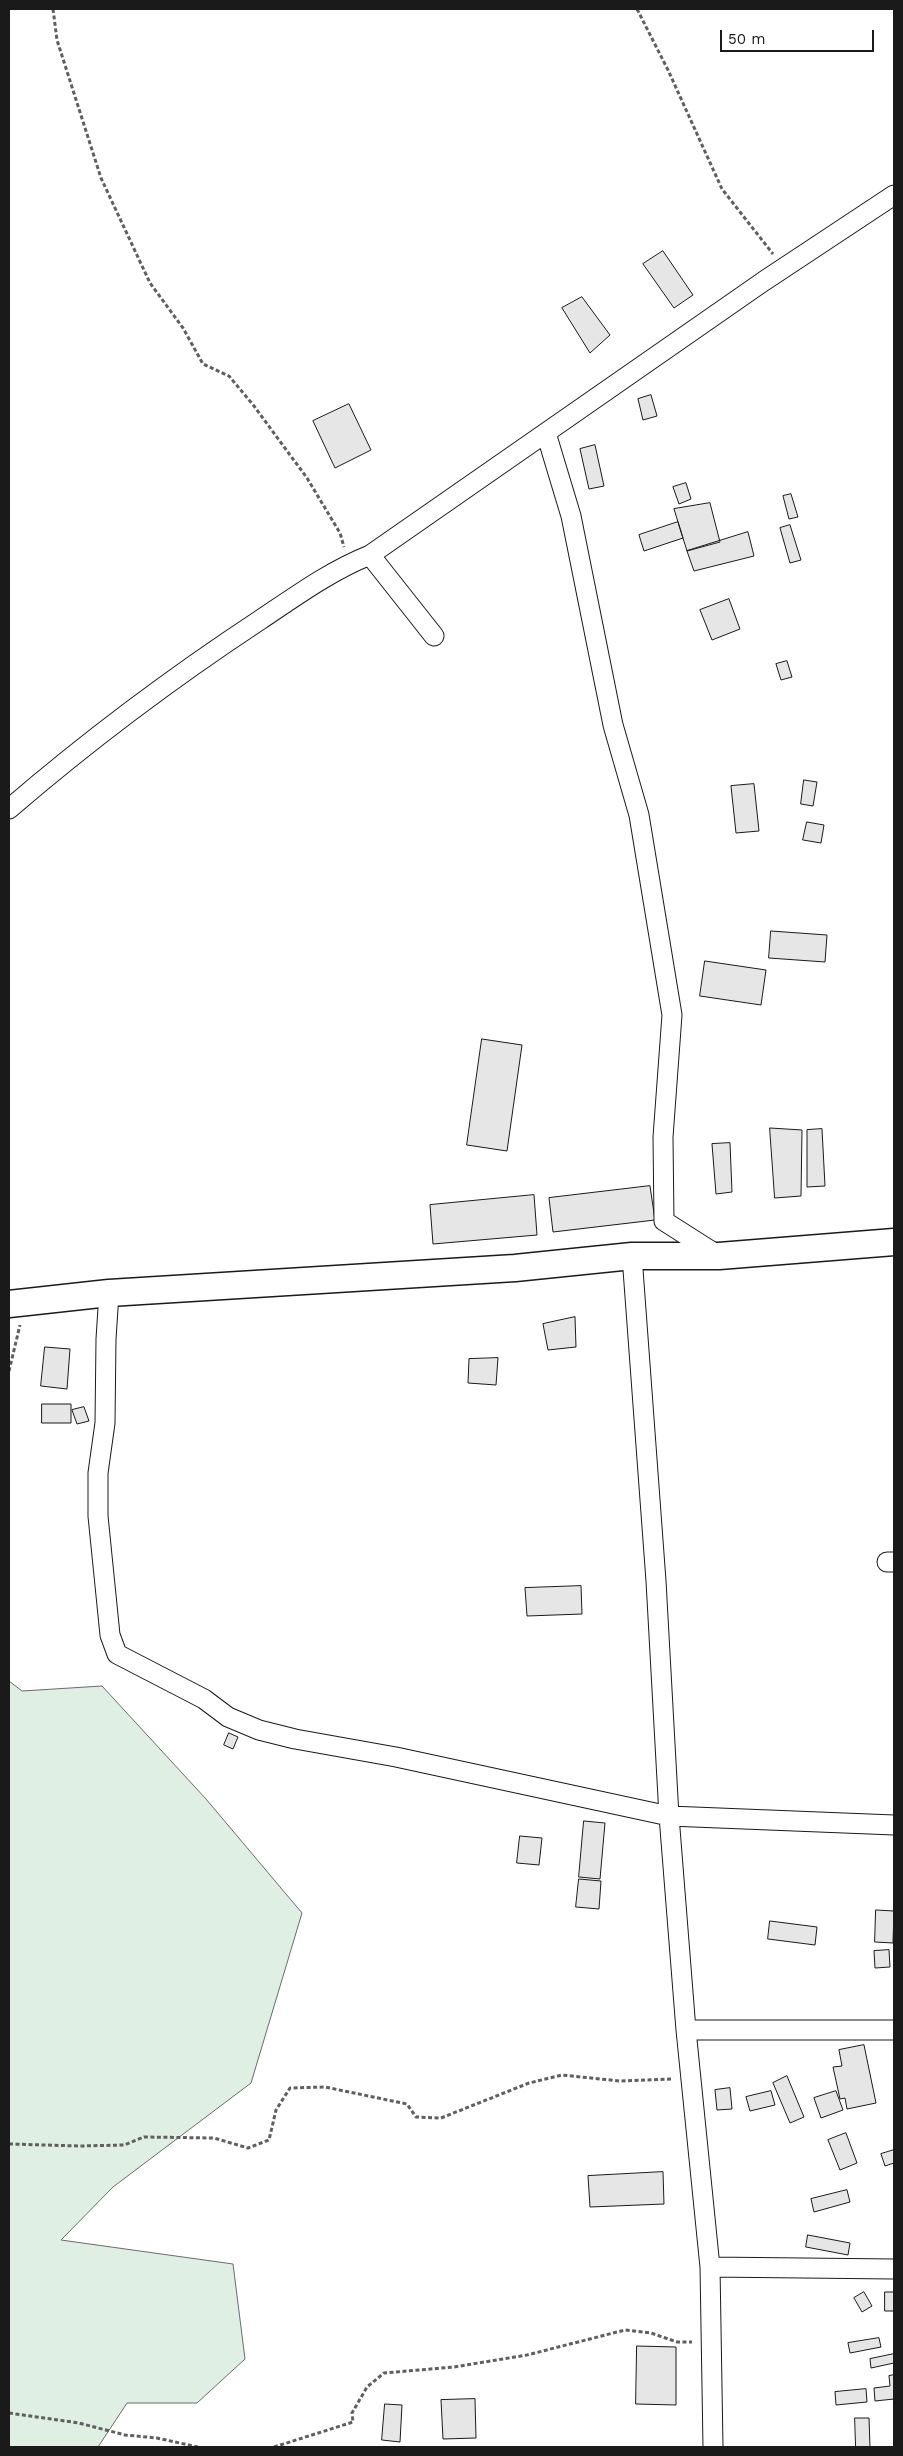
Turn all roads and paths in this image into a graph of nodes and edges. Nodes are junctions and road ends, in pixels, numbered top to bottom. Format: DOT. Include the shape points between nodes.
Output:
graph roads {
  1 [pos="54,9"];
  2 [pos="637,9"];
  3 [pos="894,195"];
  4 [pos="784,268"];
  5 [pos="546,433"];
  6 [pos="370,555"];
  7 [pos="344,565"];
  8 [pos="434,636"];
  9 [pos="9,810"];
  10 [pos="894,1242"];
  11 [pos="632,1256"];
  12 [pos="719,1256"];
  13 [pos="109,1293"];
  14 [pos="18,1303"];
  15 [pos="9,1371"];
  16 [pos="669,1816"];
  17 [pos="894,1825"];
  18 [pos="686,2030"];
  19 [pos="894,2030"];
  20 [pos="690,2069"];
  21 [pos="9,2144"];
  22 [pos="710,2267"];
  23 [pos="894,2269"];
  24 [pos="711,2348"];
  25 [pos="9,2413"];
  26 [pos="198,2447"];
  27 [pos="274,2447"];
  28 [pos="713,2447"];
  1 -- 7 [label="path" via="57,40 101,178 150,283 184,328 203,364 229,376 307,478 340,533 345,549"];
  2 -- 4 [label="path" via="722,189"];
  3 -- 4 [label="street"];
  4 -- 5 [label="street"];
  5 -- 6 [label="street"];
  5 -- 12 [label="street" via="571,516 613,725 639,815 672,1015 662,1137 664,1221"];
  6 -- 7 [label="street"];
  6 -- 8 [label="street"];
  7 -- 9 [label="street" via="163,687 80,748"];
  10 -- 12 [label="main road"];
  11 -- 12 [label="main road"];
  11 -- 13 [label="main road" via="515,1268"];
  11 -- 16 [label="street" via="656,1581"];
  13 -- 14 [label="main road"];
  13 -- 16 [label="street" via="98,1516 110,1635 117,1654 204,1698 228,1717 259,1730"];
  14 -- 15 [label="path"];
  16 -- 17 [label="street"];
  16 -- 18 [label="street"];
  18 -- 19 [label="street"];
  18 -- 20 [label="street"];
  20 -- 21 [label="path" via="673,2079 620,2080 562,2075 529,2083 441,2118 416,2117 407,2104 325,2087 290,2088 276,2110 269,2140 248,2148 214,2138 144,2137 124,2145"];
  20 -- 22 [label="street"];
  22 -- 23 [label="street"];
  22 -- 24 [label="street"];
  24 -- 27 [label="path" via="696,2342 676,2342 650,2333 625,2330 527,2355 454,2367 384,2373 368,2387 352,2413 353,2422"];
  24 -- 28 [label="street"];
  25 -- 26 [label="path" via="79,2423 126,2436 157,2438"];
}
